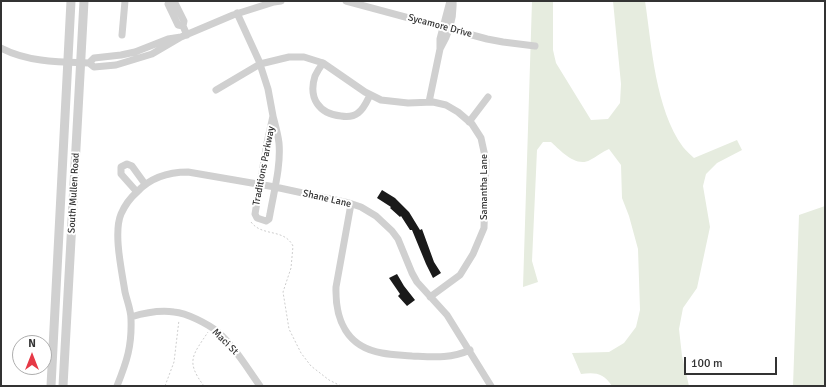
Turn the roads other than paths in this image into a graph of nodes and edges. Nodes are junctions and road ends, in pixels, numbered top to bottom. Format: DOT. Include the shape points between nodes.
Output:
graph roads {
  1 [pos="71,1"];
  2 [pos="84,1"];
  3 [pos="125,1"];
  4 [pos="169,1"];
  5 [pos="174,1"];
  6 [pos="281,1"];
  7 [pos="346,1"];
  8 [pos="451,1"];
  9 [pos="237,13"];
  10 [pos="183,26"];
  11 [pos="446,27"];
  12 [pos="122,35"];
  13 [pos="184,36"];
  14 [pos="535,46"];
  15 [pos="1,48"];
  16 [pos="68,62"];
  17 [pos="85,63"];
  18 [pos="323,63"];
  19 [pos="260,64"];
  20 [pos="216,90"];
  21 [pos="370,95"];
  22 [pos="488,97"];
  23 [pos="429,102"];
  24 [pos="273,116"];
  25 [pos="470,122"];
  26 [pos="146,184"];
  27 [pos="259,184"];
  28 [pos="275,187"];
  29 [pos="137,192"];
  30 [pos="351,204"];
  31 [pos="430,297"];
  32 [pos="131,317"];
  33 [pos="470,350"];
  34 [pos="52,372"];
  35 [pos="64,374"];
  36 [pos="52,375"];
  37 [pos="51,386"];
  38 [pos="64,386"];
  39 [pos="117,386"];
  40 [pos="260,386"];
  41 [pos="491,386"];
  1 -- 16 [label="street, South Mullen Road"];
  2 -- 17 [label="street, South Mullen Road"];
  3 -- 12 [label="street"];
  4 -- 10 [label="street" via="178,25"];
  5 -- 10 [label="street" via="184,21"];
  6 -- 9 [label="street"];
  7 -- 11 [label="street, Sycamore Drive"];
  8 -- 11 [label="street" via="453,11"];
  9 -- 13 [label="street"];
  9 -- 19 [label="street, Traditions Parkway"];
  10 -- 13 [label="street"];
  11 -- 14 [label="street, Sycamore Drive" via="503,42"];
  11 -- 23 [label="street"];
  13 -- 17 [label="street" via="159,51 94,58"];
  15 -- 16 [label="street" via="23,57"];
  16 -- 17 [label="street"];
  16 -- 34 [label="street, South Mullen Road"];
  17 -- 35 [label="street, South Mullen Road"];
  18 -- 19 [label="street, Samantha Lane" via="304,57 289,57"];
  18 -- 21 [label="street, Samantha Lane"];
  18 -- 21 [label="street" via="315,75 313,90 314,99 326,113 348,117 357,114 363,109"];
  19 -- 20 [label="street, Samantha Lane"];
  19 -- 24 [label="street, Traditions Parkway"];
  21 -- 23 [label="street, Samantha Lane" via="390,102"];
  22 -- 25 [label="street"];
  23 -- 25 [label="street, Samantha Lane" via="446,105"];
  24 -- 27 [label="street, Traditions Parkway"];
  24 -- 28 [label="street, Traditions Parkway" via="279,143"];
  25 -- 31 [label="street, Samantha Lane" via="481,138 486,161 484,228 473,254 460,275"];
  26 -- 27 [label="street, Shane Lane" via="165,174 188,172"];
  26 -- 29 [label="street, Shane Lane"];
  26 -- 29 [label="street" via="132,166 127,164 121,167 121,174"];
  27 -- 28 [label="street, Shane Lane"];
  27 -- 28 [label="street, Traditions Parkway" via="255,214 260,220 269,219"];
  28 -- 30 [label="street, Shane Lane"];
  29 -- 32 [label="street, Shane Lane" via="128,200 120,215 118,239"];
  30 -- 31 [label="street, Shane Lane" via="376,216 392,231 417,282"];
  30 -- 33 [label="street" via="336,287 339,320 348,335 365,347 388,354 441,358 456,356"];
  31 -- 33 [label="street, Shane Lane" via="447,315"];
  32 -- 39 [label="street" via="128,359"];
  32 -- 40 [label="street, Maci St" via="146,312 174,312 201,321 218,332 238,354"];
  33 -- 41 [label="street, Shane Lane"];
  34 -- 35 [label="street"];
  35 -- 38 [label="street, South Mullen Road"];
  36 -- 37 [label="street, South Mullen Road"];
}
